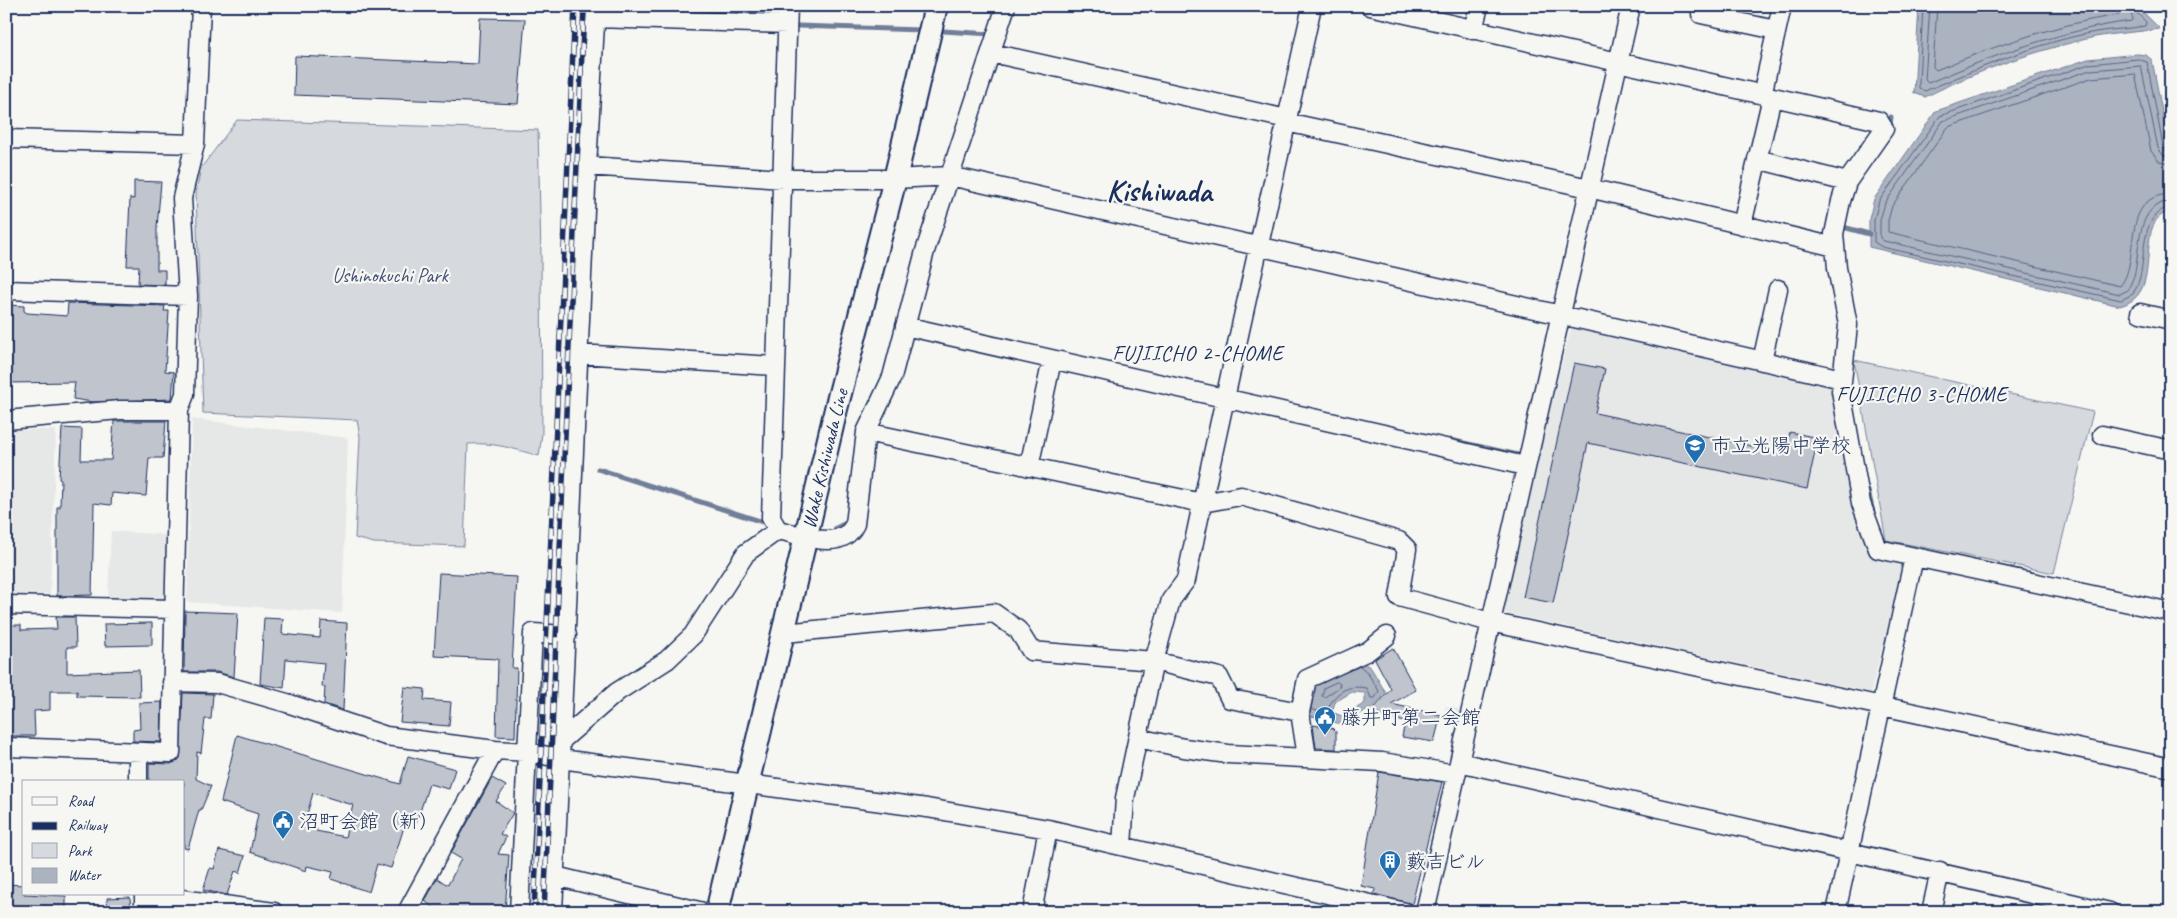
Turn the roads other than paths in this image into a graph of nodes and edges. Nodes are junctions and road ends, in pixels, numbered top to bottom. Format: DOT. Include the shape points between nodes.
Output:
graph roads {
  1 [pos="201,6"];
  2 [pos="788,6"];
  3 [pos="936,6"];
  4 [pos="1006,6"];
  5 [pos="1312,6"];
  6 [pos="1370,6"];
  7 [pos="1479,6"];
  8 [pos="1630,6"];
  9 [pos="1782,6"];
  10 [pos="596,12"];
  11 [pos="692,14"];
  12 [pos="1701,14"];
  13 [pos="787,24"];
  14 [pos="1473,30"];
  15 [pos="1776,30"];
  16 [pos="992,53"];
  17 [pos="1619,63"];
  18 [pos="1767,96"];
  19 [pos="1287,121"];
  20 [pos="6,138"];
  21 [pos="195,144"];
  22 [pos="1757,159"];
  23 [pos="587,166"];
  24 [pos="950,176"];
  25 [pos="784,179"];
  26 [pos="895,179"];
  27 [pos="1847,182"];
  28 [pos="1589,188"];
  29 [pos="1742,225"];
  30 [pos="1260,246"];
  31 [pos="1835,247"];
  32 [pos="1778,289"];
  33 [pos="6,290"];
  34 [pos="188,296"];
  35 [pos="2140,313"];
  36 [pos="1559,314"];
  37 [pos="2171,320"];
  38 [pos="905,326"];
  39 [pos="580,354"];
  40 [pos="1052,360"];
  41 [pos="1762,361"];
  42 [pos="775,366"];
  43 [pos="1842,379"];
  44 [pos="1223,399"];
  45 [pos="179,410"];
  46 [pos="6,420"];
  47 [pos="866,432"];
  48 [pos="2102,435"];
  49 [pos="2171,450"];
  50 [pos="1525,466"];
  51 [pos="1029,467"];
  52 [pos="1202,504"];
  53 [pos="778,530"];
  54 [pos="806,536"];
  55 [pos="1914,557"];
  56 [pos="6,605"];
  57 [pos="174,609"];
  58 [pos="2171,612"];
  59 [pos="1490,622"];
  60 [pos="784,633"];
  61 [pos="567,635"];
  62 [pos="1387,636"];
  63 [pos="1154,661"];
  64 [pos="172,682"];
  65 [pos="1882,705"];
  66 [pos="1300,712"];
  67 [pos="1138,738"];
  68 [pos="562,740"];
  69 [pos="6,747"];
  70 [pos="495,750"];
  71 [pos="528,752"];
  72 [pos="138,754"];
  73 [pos="1307,757"];
  74 [pos="561,759"];
  75 [pos="1458,768"];
  76 [pos="2171,768"];
  77 [pos="138,780"];
  78 [pos="748,785"];
  79 [pos="1048,830"];
  80 [pos="1122,846"];
  81 [pos="1849,851"];
  82 [pos="1940,871"];
  83 [pos="555,876"];
  84 [pos="145,896"];
  85 [pos="159,896"];
  86 [pos="144,912"];
  87 [pos="274,912"];
  88 [pos="407,912"];
  89 [pos="518,912"];
  90 [pos="554,912"];
  91 [pos="703,912"];
  92 [pos="717,912"];
  93 [pos="1032,912"];
  94 [pos="1405,912"];
  95 [pos="1426,912"];
  96 [pos="1836,912"];
  97 [pos="1930,912"];
  98 [pos="2110,912"];
  1 -- 21 [label="street"];
  2 -- 13 [label="street"];
  3 -- 26 [label="main road, Wake Kishiwada Line"];
  4 -- 16 [label="street"];
  5 -- 19 [label="street"];
  6 -- 14 [label="street"];
  7 -- 14 [label="street"];
  8 -- 17 [label="street"];
  9 -- 15 [label="street"];
  10 -- 11 [label="street"];
  10 -- 23 [label="street"];
  11 -- 13 [label="street"];
  12 -- 15 [label="street"];
  13 -- 25 [label="street"];
  14 -- 17 [label="street"];
  15 -- 18 [label="street"];
  16 -- 19 [label="street"];
  16 -- 24 [label="street"];
  17 -- 18 [label="street"];
  17 -- 28 [label="street"];
  18 -- 22 [label="street"];
  18 -- 27 [label="street" via="1879,121 1884,129"];
  19 -- 28 [label="street"];
  19 -- 30 [label="street"];
  20 -- 21 [label="street"];
  21 -- 34 [label="street" via="182,198"];
  22 -- 27 [label="street"];
  22 -- 29 [label="street"];
  23 -- 25 [label="street"];
  23 -- 39 [label="street"];
  24 -- 26 [label="street"];
  24 -- 30 [label="street"];
  24 -- 38 [label="street"];
  25 -- 26 [label="street"];
  25 -- 42 [label="street"];
  26 -- 54 [label="main road, Wake Kishiwada Line"];
  27 -- 31 [label="street" via="1840,201"];
  28 -- 29 [label="street"];
  28 -- 36 [label="street"];
  29 -- 31 [label="street"];
  30 -- 36 [label="street"];
  30 -- 44 [label="street"];
  31 -- 43 [label="street" via="1848,325"];
  32 -- 41 [label="street"];
  33 -- 34 [label="street"];
  34 -- 45 [label="street" via="186,394"];
  35 -- 37 [label="street"];
  36 -- 41 [label="street"];
  36 -- 50 [label="street"];
  38 -- 40 [label="street"];
  38 -- 47 [label="street" via="892,377"];
  39 -- 42 [label="street"];
  39 -- 61 [label="street"];
  40 -- 44 [label="street"];
  40 -- 51 [label="street"];
  41 -- 43 [label="street"];
  42 -- 53 [label="street" via="771,518"];
  43 -- 55 [label="street" via="1841,391 1861,503 1878,549"];
  44 -- 50 [label="street"];
  44 -- 52 [label="street"];
  45 -- 46 [label="street" via="120,410"];
  45 -- 57 [label="street"];
  47 -- 51 [label="street"];
  47 -- 54 [label="street" via="861,487 851,532 834,541"];
  48 -- 49 [label="street"];
  50 -- 59 [label="street"];
  51 -- 52 [label="street"];
  52 -- 59 [label="street" via="1242,496 1399,541 1407,550 1399,597"];
  52 -- 63 [label="street" via="1186,580 1171,600"];
  53 -- 54 [label="street"];
  53 -- 68 [label="street" via="746,553 693,635 667,660 617,692"];
  54 -- 60 [label="main road, Wake Kishiwada Line"];
  55 -- 58 [label="street"];
  55 -- 65 [label="street"];
  56 -- 57 [label="street"];
  57 -- 64 [label="street"];
  59 -- 65 [label="street"];
  59 -- 75 [label="street"];
  60 -- 63 [label="street" via="994,613 1018,630 1030,651"];
  60 -- 78 [label="main road, Wake Kishiwada Line"];
  61 -- 68 [label="street"];
  61 -- 71 [label="street" via="533,633"];
  62 -- 66 [label="street" via="1368,651 1307,678"];
  63 -- 66 [label="street" via="1219,677 1230,699"];
  63 -- 67 [label="street"];
  64 -- 70 [label="street" via="217,683 386,736"];
  64 -- 72 [label="street" via="171,754"];
  65 -- 76 [label="street"];
  65 -- 81 [label="street"];
  66 -- 73 [label="street"];
  67 -- 73 [label="street" via="1228,754"];
  67 -- 80 [label="street" via="1125,798"];
  68 -- 74 [label="street"];
  69 -- 72 [label="street"];
  70 -- 71 [label="street"];
  70 -- 88 [label="street"];
  71 -- 74 [label="street"];
  71 -- 89 [label="street"];
  72 -- 77 [label="street"];
  73 -- 75 [label="street"];
  74 -- 78 [label="street"];
  74 -- 83 [label="street"];
  75 -- 81 [label="street"];
  75 -- 95 [label="street"];
  78 -- 79 [label="street" via="927,808"];
  78 -- 92 [label="main road, Wake Kishiwada Line"];
  79 -- 80 [label="street"];
  79 -- 93 [label="street"];
  80 -- 94 [label="street"];
  81 -- 82 [label="street"];
  81 -- 96 [label="street"];
  82 -- 97 [label="street"];
  82 -- 98 [label="street"];
  83 -- 90 [label="street"];
  83 -- 91 [label="street"];
  84 -- 86 [label="street"];
  85 -- 87 [label="street"];
}
